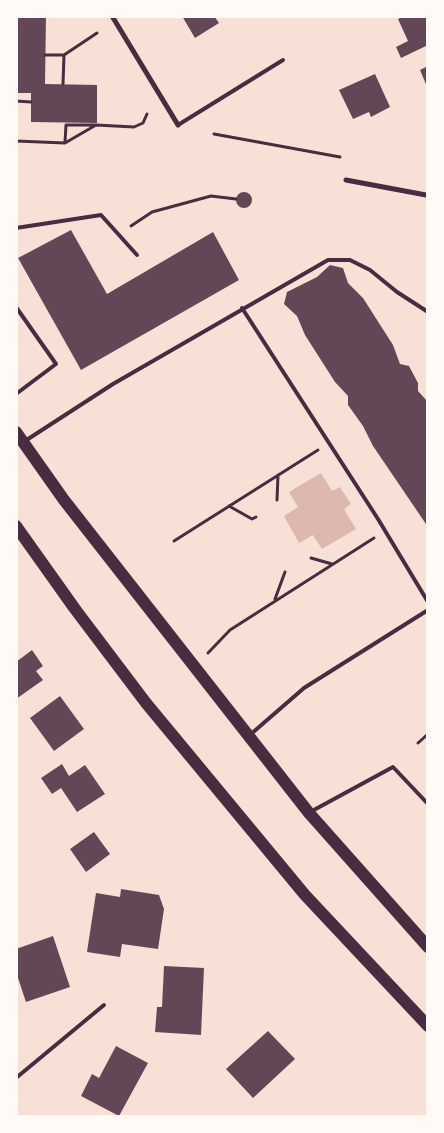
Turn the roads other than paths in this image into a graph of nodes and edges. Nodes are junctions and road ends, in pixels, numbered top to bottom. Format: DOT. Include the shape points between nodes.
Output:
graph roads {
  1 [pos="112,16"];
  2 [pos="283,60"];
  3 [pos="178,125"];
  4 [pos="346,180"];
  5 [pos="427,196"];
  6 [pos="16,228"];
  7 [pos="137,255"];
  8 [pos="16,307"];
  9 [pos="242,308"];
  10 [pos="428,312"];
  11 [pos="16,394"];
  12 [pos="20,437"];
  13 [pos="16,526"];
  14 [pos="428,602"];
  15 [pos="428,610"];
  16 [pos="249,736"];
  17 [pos="428,804"];
  18 [pos="309,812"];
  19 [pos="428,947"];
  20 [pos="104,1005"];
  21 [pos="428,1026"];
  22 [pos="16,1078"];
  1 -- 3 [label="street"];
  2 -- 3 [label="lane"];
  4 -- 5 [label="street"];
  6 -- 7 [label="lane" via="101,215"];
  8 -- 11 [label="lane" via="56,364"];
  9 -- 10 [label="lane" via="328,260 350,260 370,270"];
  9 -- 12 [label="lane"];
  9 -- 14 [label="lane"];
  12 -- 16 [label="main road" via="64,500"];
  13 -- 21 [label="main road" via="164,726 305,895"];
  15 -- 16 [label="lane" via="304,688"];
  16 -- 18 [label="main road"];
  17 -- 18 [label="lane" via="393,767"];
  18 -- 19 [label="main road"];
  20 -- 22 [label="lane"];
}
